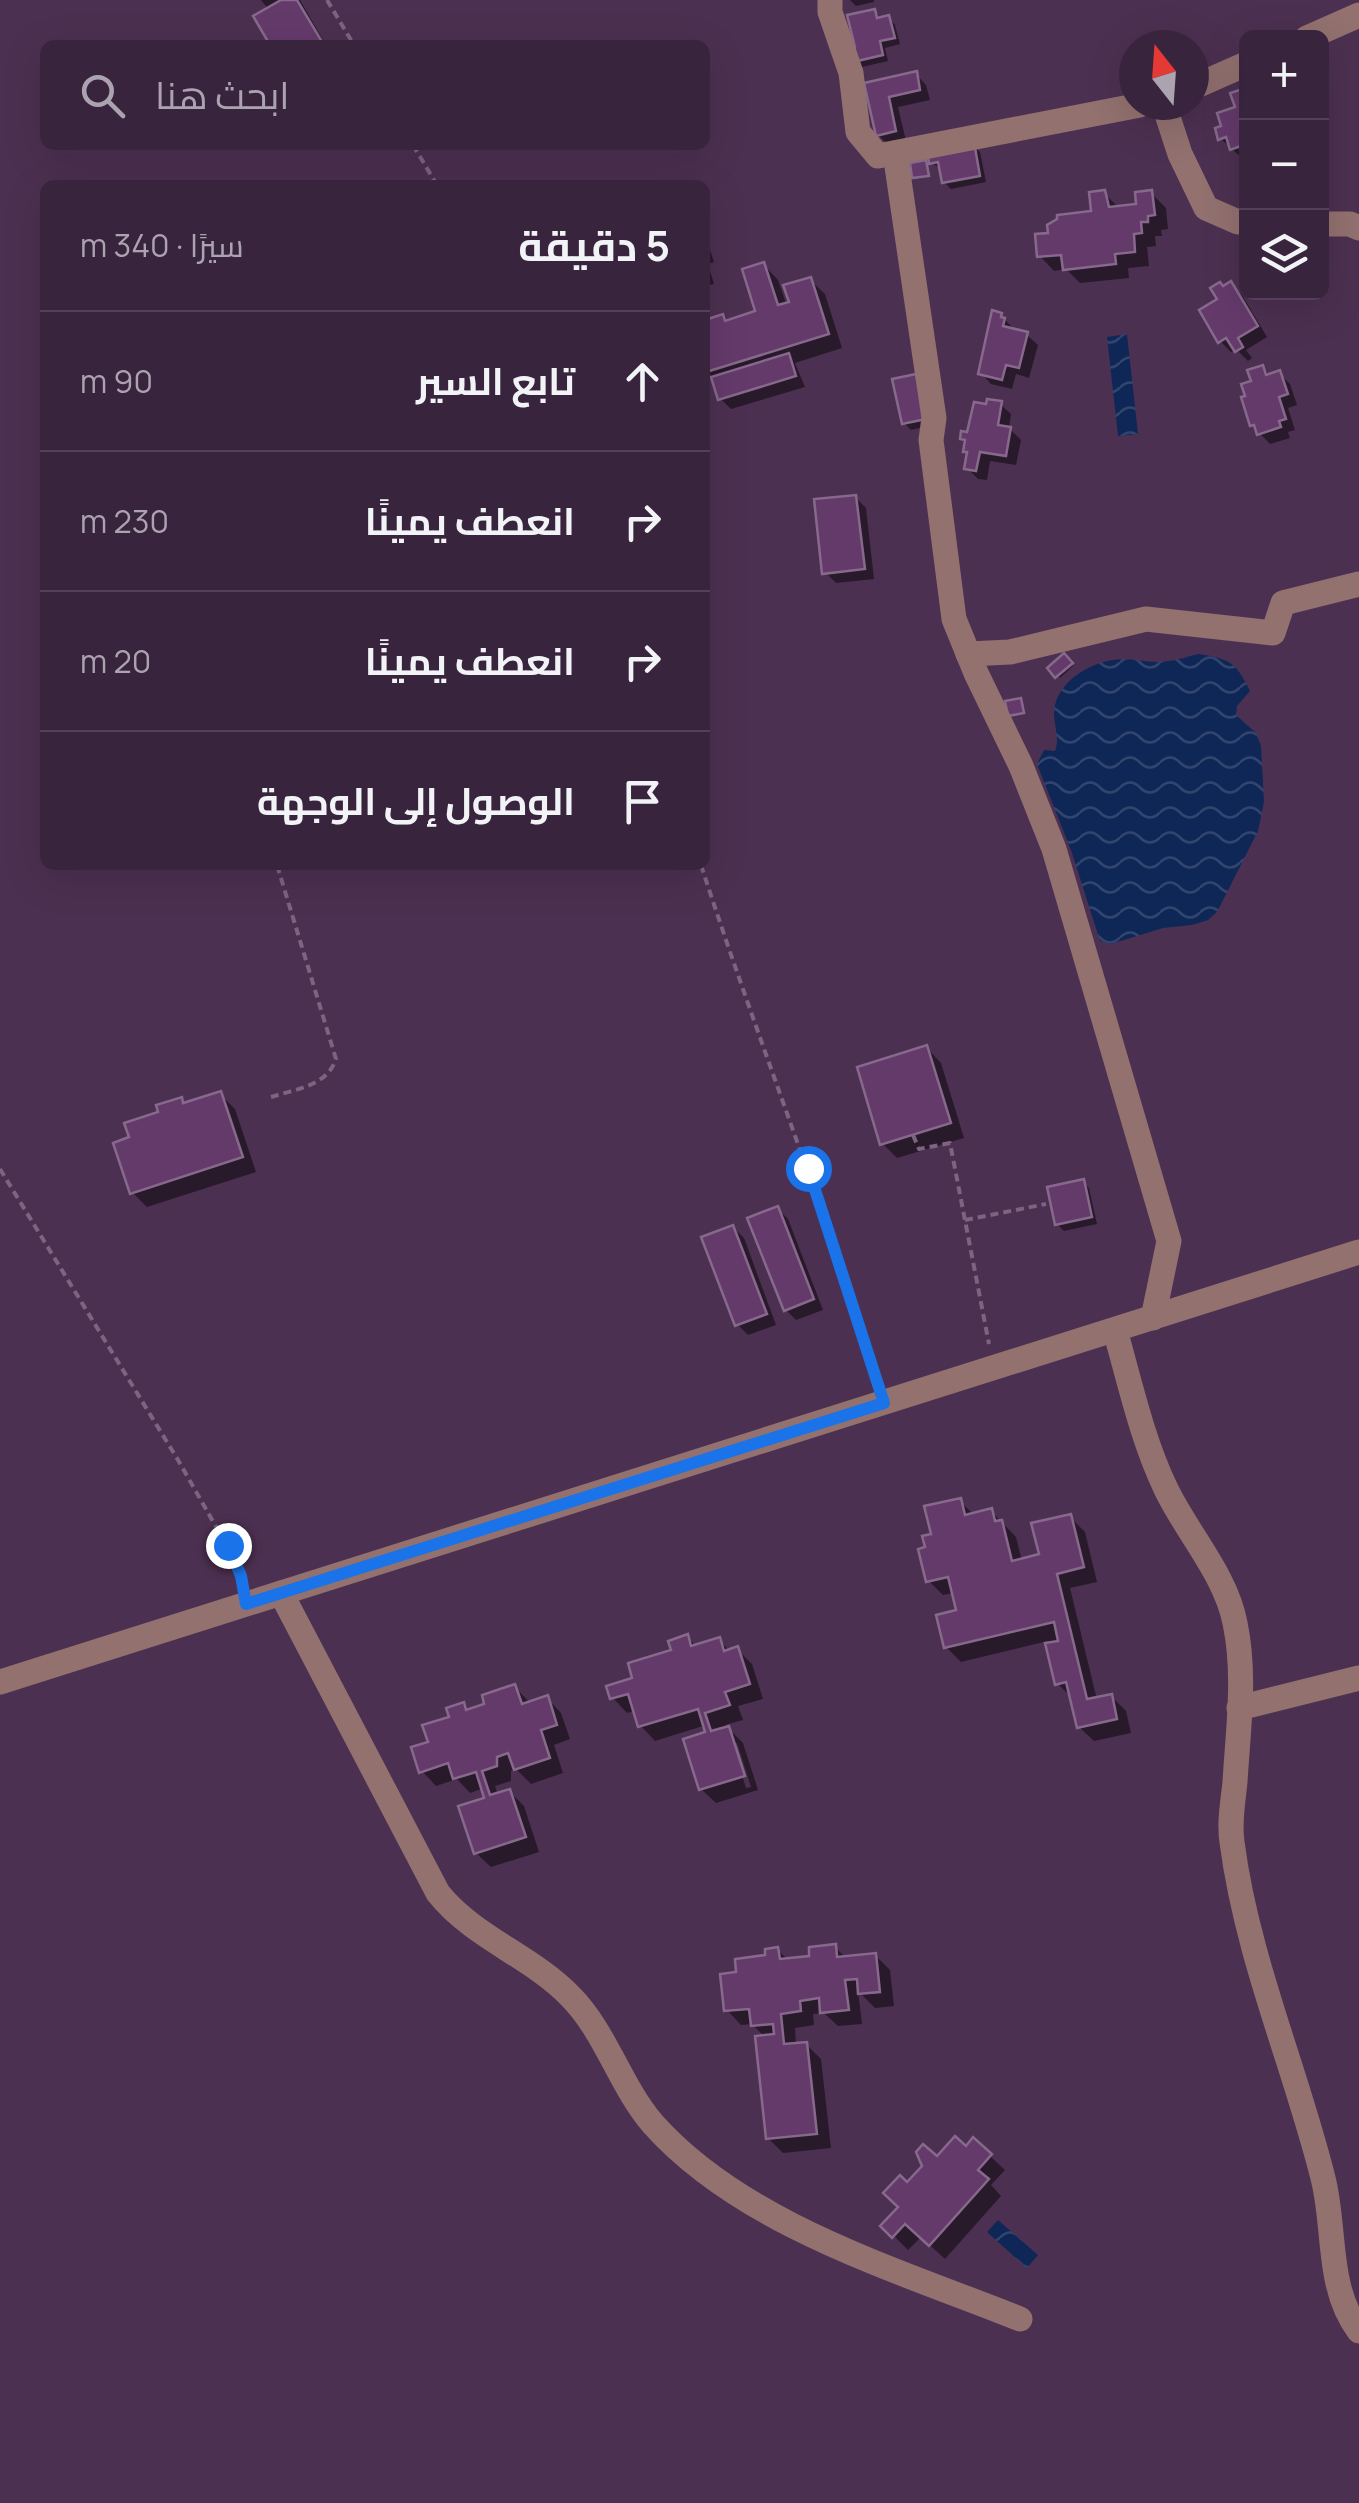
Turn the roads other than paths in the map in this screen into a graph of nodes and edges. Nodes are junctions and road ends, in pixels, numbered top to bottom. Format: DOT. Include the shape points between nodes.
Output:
graph roads {
  1 [pos="830,0"];
  2 [pos="1359,14"];
  3 [pos="1324,30"];
  4 [pos="1239,67"];
  5 [pos="1209,80"];
  6 [pos="1119,109"];
  7 [pos="1169,120"];
  8 [pos="895,152"];
  9 [pos="1239,222"];
  10 [pos="1329,225"];
  11 [pos="1359,228"];
  12 [pos="1359,584"];
  13 [pos="968,654"];
  14 [pos="1359,1252"];
  15 [pos="1153,1318"];
  16 [pos="1115,1330"];
  17 [pos="281,1593"];
  18 [pos="1359,1678"];
  19 [pos="0,1682"];
  20 [pos="1240,1708"];
  21 [pos="1020,2319"];
  22 [pos="1359,2331"];
  1 -- 8 [label="street" via="851,72 858,132 878,156"];
  2 -- 3 [label="street"];
  4 -- 5 [label="street"];
  6 -- 8 [label="street"];
  7 -- 9 [label="street" via="1206,208"];
  8 -- 13 [label="street" via="934,418 954,619"];
  10 -- 11 [label="street"];
  12 -- 13 [label="street" via="1284,603 1274,633 1146,619 1010,652"];
  13 -- 15 [label="street" via="1054,848 1169,1242"];
  14 -- 15 [label="street"];
  15 -- 16 [label="street"];
  16 -- 17 [label="street"];
  16 -- 20 [label="street" via="1158,1471 1232,1611"];
  17 -- 19 [label="street"];
  17 -- 21 [label="street" via="438,1893 570,1996 652,2122 707,2171 796,2228"];
  18 -- 20 [label="street"];
  20 -- 22 [label="street" via="1232,1842 1254,1949 1324,2184 1335,2272"];
}
